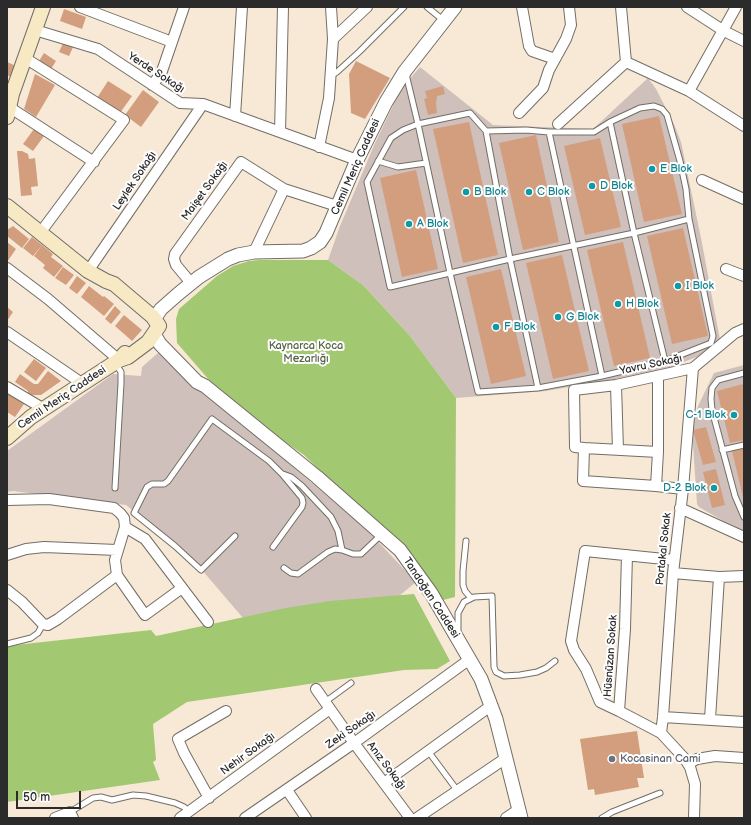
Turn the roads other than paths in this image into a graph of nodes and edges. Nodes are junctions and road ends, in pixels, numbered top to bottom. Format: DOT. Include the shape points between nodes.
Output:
graph roads {
  1 [pos="43,7"];
  2 [pos="80,7"];
  3 [pos="184,7"];
  4 [pos="242,7"];
  5 [pos="283,7"];
  6 [pos="331,7"];
  7 [pos="367,7"];
  8 [pos="404,7"];
  9 [pos="427,7"];
  10 [pos="455,7"];
  11 [pos="522,7"];
  12 [pos="569,7"];
  13 [pos="620,7"];
  14 [pos="687,7"];
  15 [pos="736,7"];
  16 [pos="444,21"];
  17 [pos="35,30"];
  18 [pos="724,31"];
  19 [pos="333,39"];
  20 [pos="744,41"];
  21 [pos="172,42"];
  22 [pos="25,58"];
  23 [pos="555,59"];
  24 [pos="626,62"];
  25 [pos="405,72"];
  26 [pos="330,76"];
  27 [pos="152,85"];
  28 [pos="689,92"];
  29 [pos="9,103"];
  30 [pos="203,104"];
  31 [pos="519,113"];
  32 [pos="235,116"];
  33 [pos="610,122"];
  34 [pos="418,124"];
  35 [pos="558,124"];
  36 [pos="744,126"];
  37 [pos="486,131"];
  38 [pos="280,132"];
  39 [pos="549,132"];
  40 [pos="319,146"];
  41 [pos="357,160"];
  42 [pos="378,161"];
  43 [pos="94,162"];
  44 [pos="426,163"];
  45 [pos="702,180"];
  46 [pos="284,189"];
  47 [pos="744,198"];
  48 [pos="7,206"];
  49 [pos="338,206"];
  50 [pos="689,219"];
  51 [pos="634,232"];
  52 [pos="40,233"];
  53 [pos="574,246"];
  54 [pos="254,252"];
  55 [pos="510,259"];
  56 [pos="219,264"];
  57 [pos="7,268"];
  58 [pos="726,269"];
  59 [pos="88,271"];
  60 [pos="450,274"];
  61 [pos="744,276"];
  62 [pos="191,283"];
  63 [pos="155,327"];
  64 [pos="744,329"];
  65 [pos="7,332"];
  66 [pos="665,360"];
  67 [pos="117,361"];
  68 [pos="693,368"];
  69 [pos="744,373"];
  70 [pos="602,376"];
  71 [pos="658,377"];
  72 [pos="83,384"];
  73 [pos="616,385"];
  74 [pos="7,387"];
  75 [pos="538,388"];
  76 [pos="44,409"];
  77 [pos="7,438"];
  78 [pos="744,444"];
  79 [pos="584,448"];
  80 [pos="618,450"];
  81 [pos="722,450"];
  82 [pos="658,452"];
  83 [pos="282,474"];
  84 [pos="656,486"];
  85 [pos="115,488"];
  86 [pos="683,489"];
  87 [pos="7,500"];
  88 [pos="680,508"];
  89 [pos="744,517"];
  90 [pos="125,527"];
  91 [pos="382,534"];
  92 [pos="235,536"];
  93 [pos="744,537"];
  94 [pos="466,541"];
  95 [pos="273,547"];
  96 [pos="117,550"];
  97 [pos="342,550"];
  98 [pos="7,555"];
  99 [pos="627,555"];
  100 [pos="674,560"];
  101 [pos="284,568"];
  102 [pos="673,573"];
  103 [pos="116,575"];
  104 [pos="744,576"];
  105 [pos="719,577"];
  106 [pos="182,588"];
  107 [pos="7,590"];
  108 [pos="471,598"];
  109 [pos="208,622"];
  110 [pos="43,624"];
  111 [pos="456,636"];
  112 [pos="7,644"];
  113 [pos="470,659"];
  114 [pos="555,661"];
  115 [pos="351,684"];
  116 [pos="316,689"];
  117 [pos="327,705"];
  118 [pos="492,705"];
  119 [pos="226,711"];
  120 [pos="619,711"];
  121 [pos="664,717"];
  122 [pos="710,719"];
  123 [pos="744,722"];
  124 [pos="661,732"];
  125 [pos="354,743"];
  126 [pos="428,750"];
  127 [pos="506,758"];
  128 [pos="744,758"];
  129 [pos="688,764"];
  130 [pos="384,783"];
  131 [pos="287,790"];
  132 [pos="457,790"];
  133 [pos="660,793"];
  134 [pos="209,798"];
  135 [pos="189,812"];
  136 [pos="519,814"];
  137 [pos="72,815"];
  138 [pos="55,818"];
  139 [pos="180,818"];
  140 [pos="245,818"];
  141 [pos="306,818"];
  142 [pos="410,818"];
  143 [pos="417,818"];
  144 [pos="506,818"];
  145 [pos="602,818"];
  146 [pos="694,818"];
  1 -- 17 [label="main road"];
  2 -- 21 [label="street"];
  3 -- 21 [label="street"];
  4 -- 32 [label="street"];
  5 -- 38 [label="street"];
  6 -- 19 [label="street"];
  7 -- 19 [label="street"];
  8 -- 26 [label="lane" via="359,52"];
  9 -- 16 [label="lane"];
  10 -- 16 [label="street, Cemil Meriç Caddesi"];
  11 -- 23 [label="street" via="532,51"];
  12 -- 23 [label="street" via="571,25"];
  13 -- 24 [label="street"];
  14 -- 18 [label="street"];
  15 -- 18 [label="street"];
  16 -- 25 [label="street, Cemil Meriç Caddesi"];
  17 -- 22 [label="main road"];
  17 -- 27 [label="street, Yerde Sokağı" via="98,49"];
  18 -- 20 [label="street"];
  18 -- 28 [label="street"];
  19 -- 26 [label="street"];
  21 -- 27 [label="street" via="161,74"];
  22 -- 29 [label="main road"];
  22 -- 43 [label="street" via="124,120"];
  23 -- 31 [label="street" via="543,88"];
  24 -- 28 [label="street"];
  24 -- 35 [label="street"];
  25 -- 34 [label="lane"];
  25 -- 41 [label="street, Cemil Meriç Caddesi" via="381,111"];
  26 -- 40 [label="street" via="329,98"];
  27 -- 30 [label="street, Yerde Sokağı" via="180,103"];
  28 -- 36 [label="street"];
  29 -- 43 [label="street"];
  30 -- 32 [label="street, Yerde Sokağı"];
  30 -- 59 [label="street, Leylek Sokağı"];
  32 -- 38 [label="street, Yerde Sokağı"];
  33 -- 39 [label="lane" via="594,132"];
  33 -- 50 [label="lane" via="640,108 654,106 662,109 680,161"];
  33 -- 51 [label="lane"];
  34 -- 37 [label="lane" via="470,113"];
  34 -- 42 [label="lane" via="391,138"];
  34 -- 44 [label="lane"];
  37 -- 39 [label="lane"];
  37 -- 55 [label="lane"];
  38 -- 40 [label="street, Yerde Sokağı"];
  39 -- 53 [label="lane"];
  40 -- 41 [label="street, Yerde Sokağı"];
  41 -- 49 [label="street, Cemil Meriç Caddesi"];
  42 -- 44 [label="lane" via="398,167"];
  42 -- 60 [label="lane" via="367,182 390,287"];
  43 -- 52 [label="street"];
  44 -- 60 [label="lane"];
  45 -- 47 [label="street"];
  46 -- 49 [label="street, Maişet Sokağı"];
  46 -- 54 [label="street"];
  46 -- 62 [label="street, Maişet Sokağı" via="241,162 175,254 176,265"];
  48 -- 52 [label="main road"];
  49 -- 54 [label="street, Cemil Meriç Caddesi" via="326,233 320,242 311,248 303,251"];
  50 -- 51 [label="lane"];
  50 -- 66 [label="lane" via="713,336 711,343"];
  51 -- 53 [label="lane"];
  51 -- 66 [label="lane"];
  52 -- 59 [label="main road"];
  53 -- 55 [label="lane"];
  53 -- 70 [label="lane"];
  54 -- 56 [label="street, Cemil Meriç Caddesi" via="238,255"];
  55 -- 60 [label="lane"];
  55 -- 75 [label="lane"];
  56 -- 62 [label="street, Cemil Meriç Caddesi"];
  56 -- 63 [label="street, Cemil Meriç Caddesi"];
  57 -- 67 [label="street" via="48,299"];
  58 -- 61 [label="street"];
  59 -- 63 [label="main road" via="114,284"];
  60 -- 75 [label="lane" via="478,392"];
  62 -- 63 [label="street, Cemil Meriç Caddesi" via="166,305"];
  63 -- 67 [label="main road, Cemil Meriç Caddesi"];
  63 -- 91 [label="street, Tandoğan Caddesi" via="201,377 205,386 317,477"];
  64 -- 68 [label="street, Yavru Sokağı" via="735,333"];
  65 -- 72 [label="street"];
  66 -- 70 [label="lane"];
  67 -- 72 [label="main road, Cemil Meriç Caddesi"];
  67 -- 85 [label="lane" via="121,383"];
  68 -- 71 [label="street, Yavru Sokağı"];
  68 -- 86 [label="street, Portakal Sokak"];
  69 -- 81 [label="lane" via="718,380 712,388 712,410"];
  70 -- 75 [label="lane"];
  71 -- 73 [label="street, Yavru Sokağı"];
  71 -- 82 [label="street"];
  72 -- 76 [label="main road, Cemil Meriç Caddesi"];
  73 -- 79 [label="street, Yavru Sokağı" via="574,390 575,447"];
  73 -- 80 [label="street"];
  74 -- 76 [label="street"];
  76 -- 77 [label="main road, Cemil Meriç Caddesi"];
  78 -- 81 [label="lane"];
  79 -- 80 [label="street"];
  79 -- 84 [label="street" via="583,481"];
  80 -- 82 [label="street"];
  81 -- 89 [label="lane"];
  82 -- 84 [label="street"];
  83 -- 92 [label="lane" via="269,461 212,419 168,481 148,487 134,513 201,570"];
  83 -- 95 [label="lane" via="302,498 303,503"];
  83 -- 97 [label="lane" via="291,477 302,486 331,517 338,531"];
  84 -- 86 [label="street"];
  86 -- 88 [label="street, Portakal Sokak"];
  87 -- 90 [label="street" via="49,499 114,508 124,518"];
  88 -- 93 [label="street"];
  88 -- 100 [label="street, Portakal Sokak"];
  90 -- 96 [label="street"];
  90 -- 106 [label="street" via="145,539"];
  91 -- 97 [label="lane" via="361,554"];
  91 -- 111 [label="street, Tandoğan Caddesi" via="400,550 431,593"];
  94 -- 108 [label="lane" via="463,585"];
  96 -- 98 [label="street" via="44,546"];
  96 -- 103 [label="street"];
  97 -- 101 [label="lane" via="331,550 298,574"];
  99 -- 100 [label="street"];
  99 -- 120 [label="street, Hüsnüzan Sokak"];
  99 -- 120 [label="street" via="585,551 571,641 600,702"];
  100 -- 102 [label="street, Portakal Sokak"];
  102 -- 105 [label="street"];
  102 -- 121 [label="street, Portakal Sokak"];
  103 -- 106 [label="street" via="145,615"];
  103 -- 110 [label="street" via="54,622"];
  104 -- 105 [label="street"];
  105 -- 122 [label="street"];
  106 -- 109 [label="street"];
  107 -- 110 [label="street"];
  108 -- 111 [label="lane" via="464,602 458,613 459,632"];
  108 -- 114 [label="lane" via="492,596 494,668 498,674 504,676 537,672"];
  110 -- 112 [label="lane" via="38,633 31,638"];
  111 -- 113 [label="street, Tandoğan Caddesi"];
  113 -- 118 [label="street, Tandoğan Caddesi"];
  113 -- 125 [label="street, Zeki Sokağı"];
  115 -- 117 [label="lane"];
  116 -- 117 [label="street, Anız Sokağı"];
  117 -- 125 [label="street, Anız Sokağı"];
  117 -- 134 [label="street, Nehir Sokağı"];
  118 -- 126 [label="street"];
  118 -- 127 [label="street, Tandoğan Caddesi"];
  119 -- 134 [label="street" via="178,739"];
  120 -- 124 [label="street, Hüsnüzan Sokak"];
  121 -- 122 [label="street"];
  121 -- 124 [label="street, Portakal Sokak"];
  122 -- 123 [label="street"];
  124 -- 129 [label="street, Hüsnüzan Sokak"];
  125 -- 130 [label="street, Anız Sokağı"];
  125 -- 131 [label="street, Zeki Sokağı"];
  126 -- 130 [label="street"];
  126 -- 132 [label="lane"];
  127 -- 132 [label="street"];
  127 -- 136 [label="street, Tandoğan Caddesi"];
  128 -- 129 [label="street" via="715,756"];
  129 -- 146 [label="street, Hüsnüzan Sokak" via="695,784"];
  130 -- 142 [label="street, Anız Sokağı"];
  131 -- 140 [label="street, Zeki Sokağı"];
  131 -- 141 [label="street"];
  132 -- 143 [label="street"];
  133 -- 145 [label="lane"];
  134 -- 135 [label="street, Nehir Sokağı"];
  135 -- 137 [label="lane" via="175,803 133,795 112,800 93,798"];
  135 -- 139 [label="street, Nehir Sokağı"];
  136 -- 144 [label="street"];
  137 -- 138 [label="street"];
}
